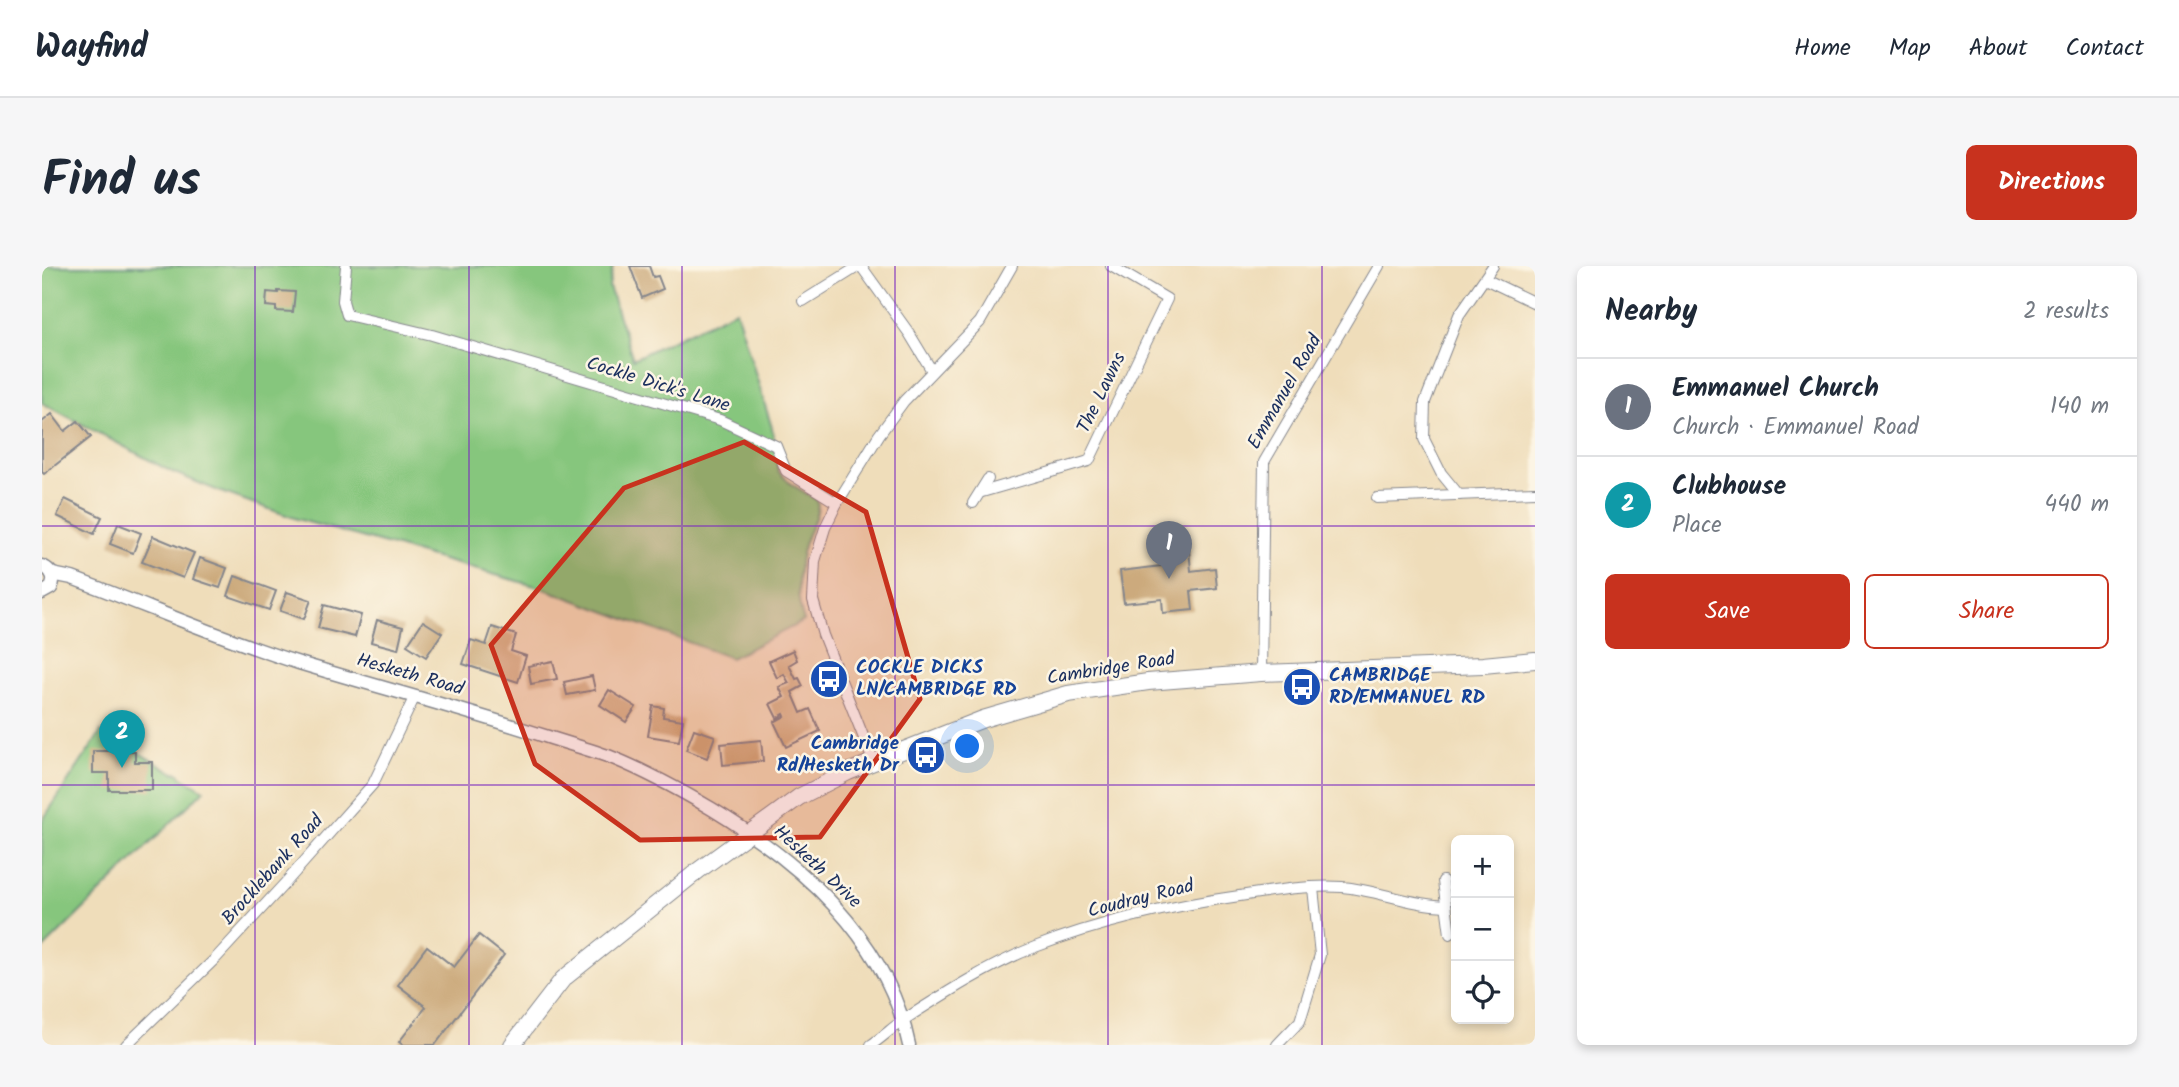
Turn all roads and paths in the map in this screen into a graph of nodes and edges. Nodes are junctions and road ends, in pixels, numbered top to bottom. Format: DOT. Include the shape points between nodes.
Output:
graph roads {
  1 [pos="346,266"];
  2 [pos="860,266"];
  3 [pos="1012,266"];
  4 [pos="1111,266"];
  5 [pos="1379,266"];
  6 [pos="1493,266"];
  7 [pos="1485,279"];
  8 [pos="803,301"];
  9 [pos="1535,303"];
  10 [pos="932,372"];
  11 [pos="988,479"];
  12 [pos="982,492"];
  13 [pos="1535,492"];
  14 [pos="1459,495"];
  15 [pos="1377,498"];
  16 [pos="837,503"];
  17 [pos="973,503"];
  18 [pos="47,570"];
  19 [pos="42,593"];
  20 [pos="1535,660"];
  21 [pos="1261,673"];
  22 [pos="415,696"];
  23 [pos="873,761"];
  24 [pos="749,832"];
  25 [pos="1443,881"];
  26 [pos="1313,888"];
  27 [pos="1446,906"];
  28 [pos="1450,934"];
  29 [pos="902,1021"];
  30 [pos="127,1045"];
  31 [pos="512,1045"];
  32 [pos="871,1045"];
  33 [pos="909,1045"];
  34 [pos="1277,1045"];
  1 -- 16 [label="street, Cockle Dick's Lane" via="343,300 348,315 432,335 720,420 776,446 786,471"];
  2 -- 8 [label="street"];
  2 -- 10 [label="street"];
  3 -- 10 [label="street" via="980,322"];
  4 -- 12 [label="street, The Lawns" via="1167,299 1089,461"];
  5 -- 21 [label="street, Emmanuel Road" via="1264,462"];
  6 -- 7 [label="street"];
  7 -- 9 [label="street"];
  7 -- 14 [label="street" via="1459,315 1424,402 1423,439"];
  10 -- 16 [label="street" via="895,412"];
  11 -- 12 [label="street"];
  12 -- 17 [label="street"];
  13 -- 14 [label="street"];
  14 -- 15 [label="street"];
  16 -- 23 [label="street" via="815,561 813,600"];
  18 -- 19 [label="street" via="53,583"];
  18 -- 22 [label="street, Hesketh Road" via="265,652"];
  20 -- 21 [label="highway, Cambridge Road"];
  21 -- 23 [label="highway, Cambridge Road" via="1148,681 1068,694 983,719"];
  22 -- 24 [label="street, Hesketh Road" via="612,758"];
  22 -- 30 [label="street, Brocklebank Road" via="373,784 216,958"];
  23 -- 24 [label="highway, Cambridge Road" via="799,797"];
  24 -- 29 [label="street, Hesketh Drive" via="783,857 846,918 883,971"];
  24 -- 31 [label="highway, Cambridge Road" via="563,979"];
  25 -- 27 [label="street"];
  26 -- 27 [label="street, Coudray Road" via="1343,887"];
  26 -- 29 [label="street, Coudray Road" via="1229,897 1097,927 1046,944 982,974"];
  26 -- 34 [label="street" via="1320,954 1300,1021"];
  27 -- 28 [label="street"];
  29 -- 32 [label="street, Coudray Road"];
  29 -- 33 [label="street, Hesketh Drive"];
}
